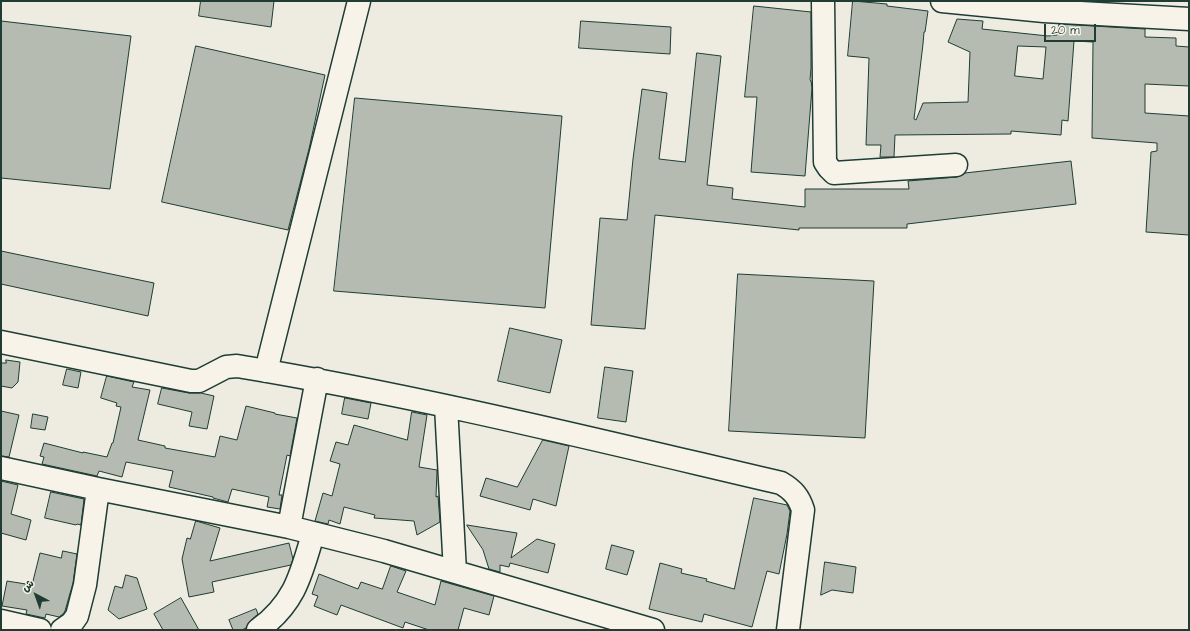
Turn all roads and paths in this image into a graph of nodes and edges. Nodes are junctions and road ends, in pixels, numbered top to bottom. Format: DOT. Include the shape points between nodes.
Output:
graph roads {
  1 [pos="359,1"];
  2 [pos="823,1"];
  3 [pos="942,1"];
  4 [pos="1189,19"];
  5 [pos="956,165"];
  6 [pos="1,342"];
  7 [pos="266,371"];
  8 [pos="317,379"];
  9 [pos="446,406"];
  10 [pos="1,468"];
  11 [pos="98,489"];
  12 [pos="288,527"];
  13 [pos="313,534"];
  14 [pos="454,572"];
  15 [pos="1,621"];
  16 [pos="40,630"];
  17 [pos="62,630"];
  18 [pos="258,630"];
  19 [pos="653,630"];
  20 [pos="788,630"];
  1 -- 7 [label="main road"];
  2 -- 5 [label="main road" via="825,162 829,168 834,173"];
  3 -- 4 [label="main road" via="1044,11"];
  6 -- 7 [label="main road" via="191,381 206,379 226,367 237,366"];
  7 -- 8 [label="main road"];
  8 -- 9 [label="main road"];
  8 -- 12 [label="main road"];
  9 -- 14 [label="main road"];
  9 -- 20 [label="main road" via="782,483 796,495 803,510"];
  10 -- 11 [label="main road"];
  11 -- 12 [label="main road"];
  11 -- 17 [label="main road" via="85,586 77,616"];
  12 -- 13 [label="main road"];
  13 -- 14 [label="main road" via="384,551"];
  13 -- 18 [label="main road" via="293,591 277,615"];
  14 -- 19 [label="main road"];
  15 -- 16 [label="main road"];
}
